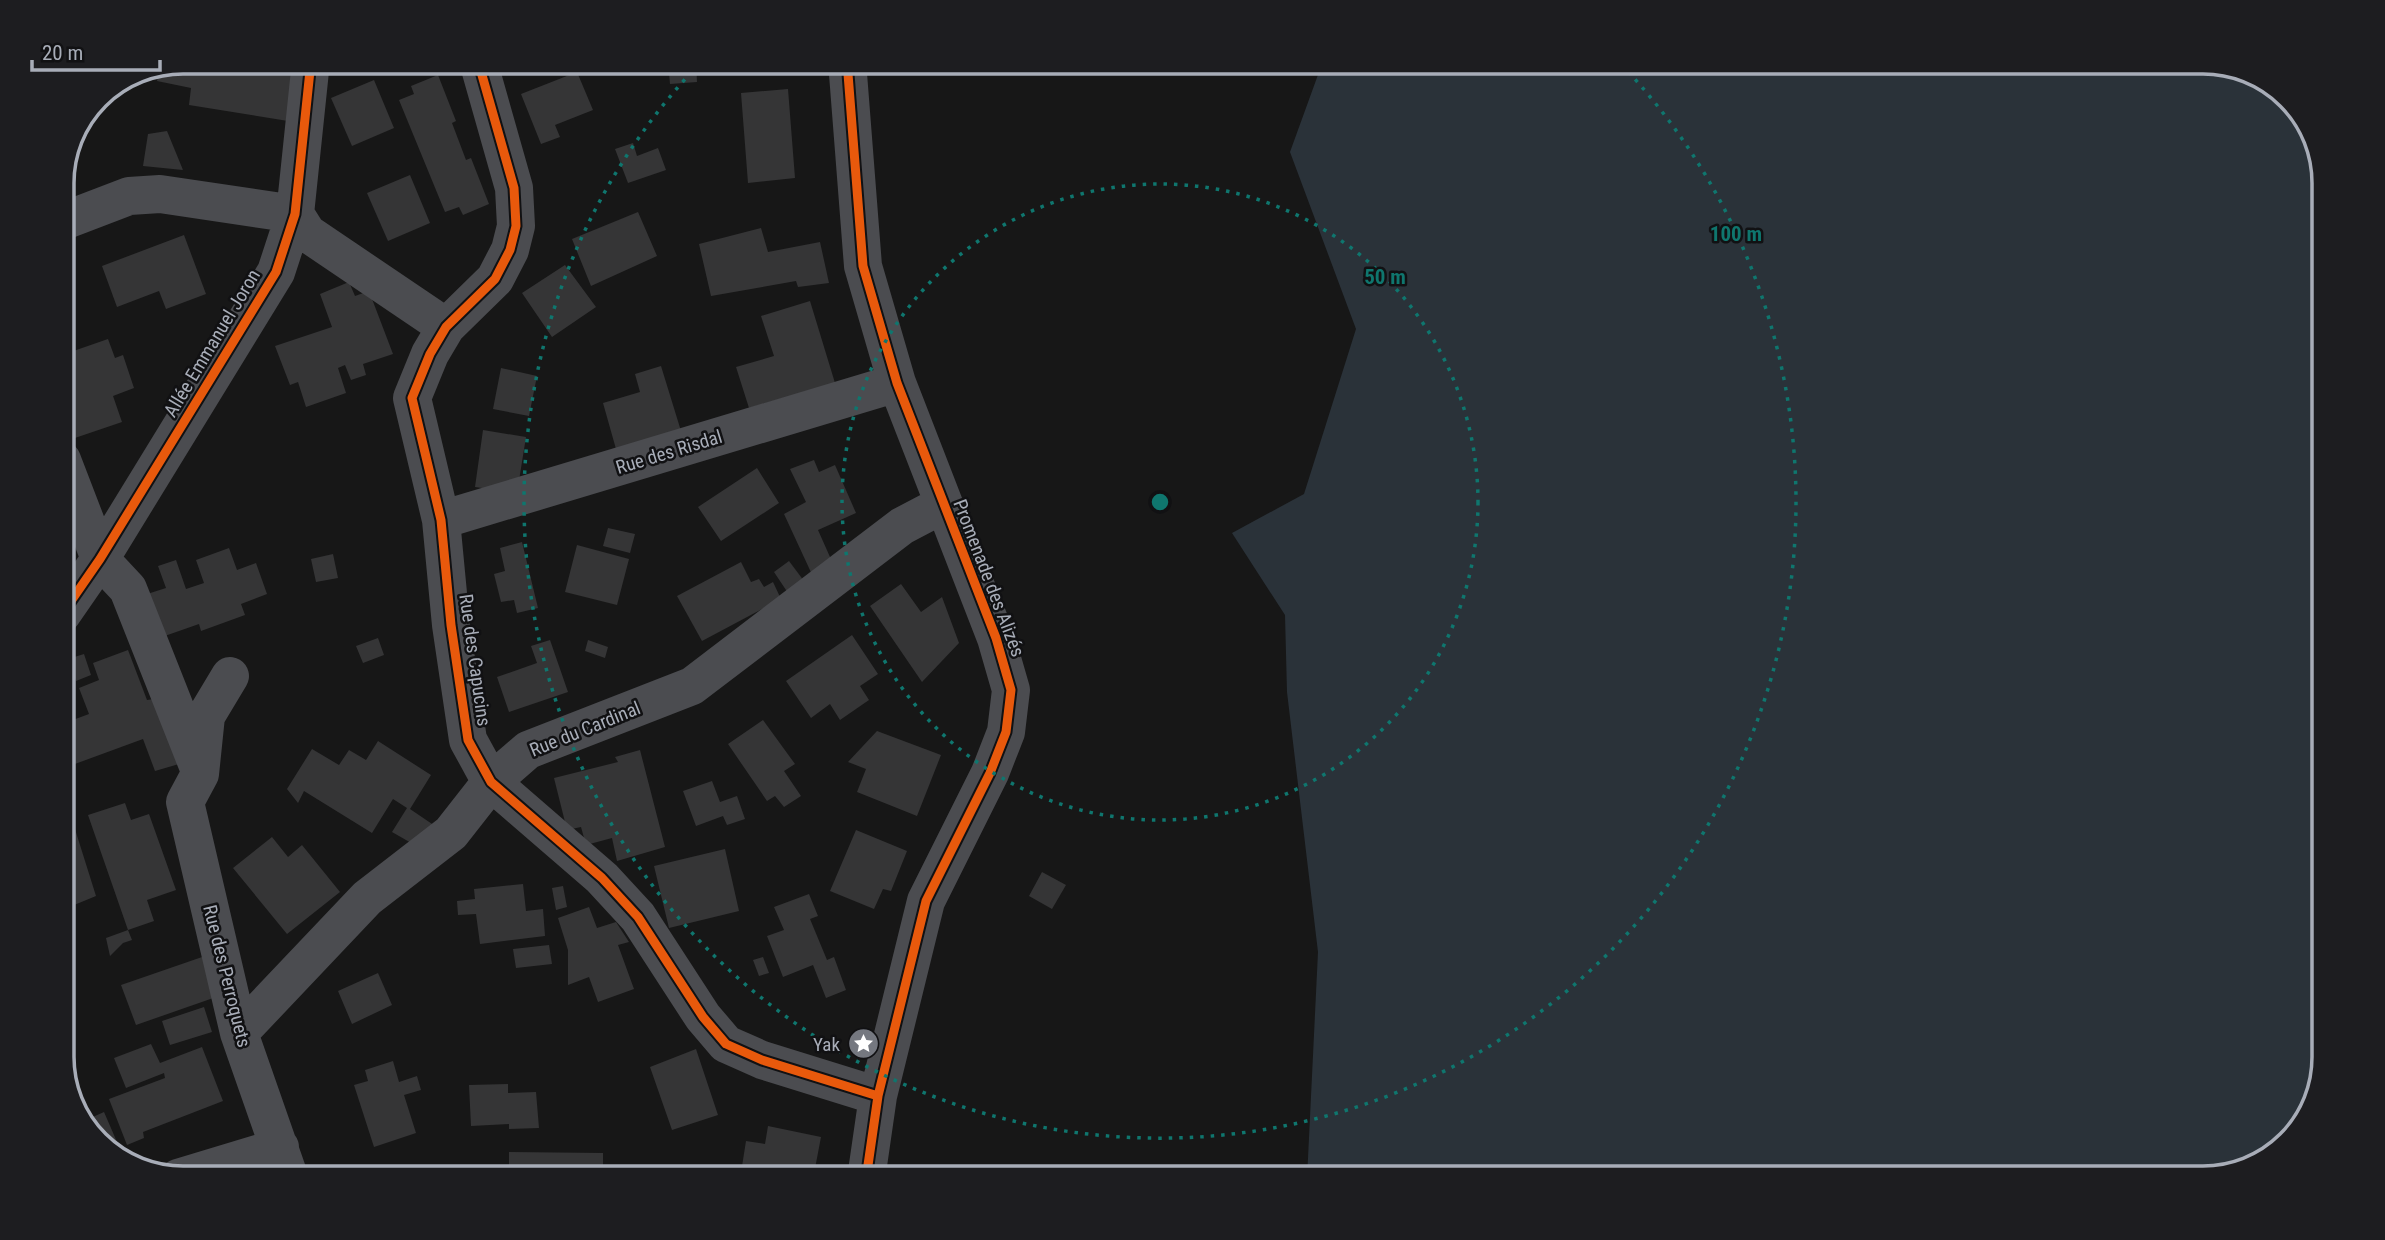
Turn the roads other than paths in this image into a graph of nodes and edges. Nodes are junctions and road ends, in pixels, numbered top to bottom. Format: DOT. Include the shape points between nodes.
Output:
graph roads {
  1 [pos="310,73"];
  2 [pos="483,73"];
  3 [pos="848,73"];
  4 [pos="295,214"];
  5 [pos="74,217"];
  6 [pos="446,327"];
  7 [pos="897,383"];
  8 [pos="74,493"];
  9 [pos="942,505"];
  10 [pos="441,520"];
  11 [pos="100,559"];
  12 [pos="74,597"];
  13 [pos="230,676"];
  14 [pos="200,774"];
  15 [pos="491,782"];
  16 [pos="239,1033"];
  17 [pos="878,1096"];
  18 [pos="285,1163"];
  19 [pos="264,1166"];
  20 [pos="868,1166"];
  1 -- 4 [label="street, Allée Emmanuel Joron"];
  2 -- 6 [label="street, Rue des Capucins" via="514,188 516,226 495,279"];
  3 -- 7 [label="street, Promenade des Alizés" via="863,266"];
  4 -- 5 [label="street" via="160,194 129,196"];
  4 -- 6 [label="street" via="307,233"];
  4 -- 11 [label="street, Allée Emmanuel Joron" via="276,272"];
  6 -- 10 [label="street, Rue des Capucins" via="412,398"];
  7 -- 9 [label="street, Promenade des Alizés"];
  7 -- 10 [label="street, Rue des Risdal"];
  8 -- 11 [label="street"];
  9 -- 15 [label="street, Rue du Cardinal" via="902,527 692,687 528,750"];
  9 -- 17 [label="street, Promenade des Alizés" via="996,638 1011,690 1006,732 990,773 926,901"];
  10 -- 15 [label="street, Rue des Capucins" via="468,740"];
  11 -- 12 [label="street, Allée Emmanuel Joron"];
  11 -- 14 [label="street" via="128,589"];
  13 -- 14 [label="street, Rue des Perroquets" via="206,716"];
  14 -- 16 [label="street, Rue des Perroquets" via="184,803"];
  15 -- 16 [label="street, Rue du Cardinal" via="451,833 367,898"];
  15 -- 17 [label="street, Rue des Capucins" via="602,878 638,917 703,1017 726,1044"];
  16 -- 18 [label="street, Rue des Perroquets"];
  17 -- 20 [label="street, Promenade des Alizés"];
  18 -- 19 [label="street"];
}
